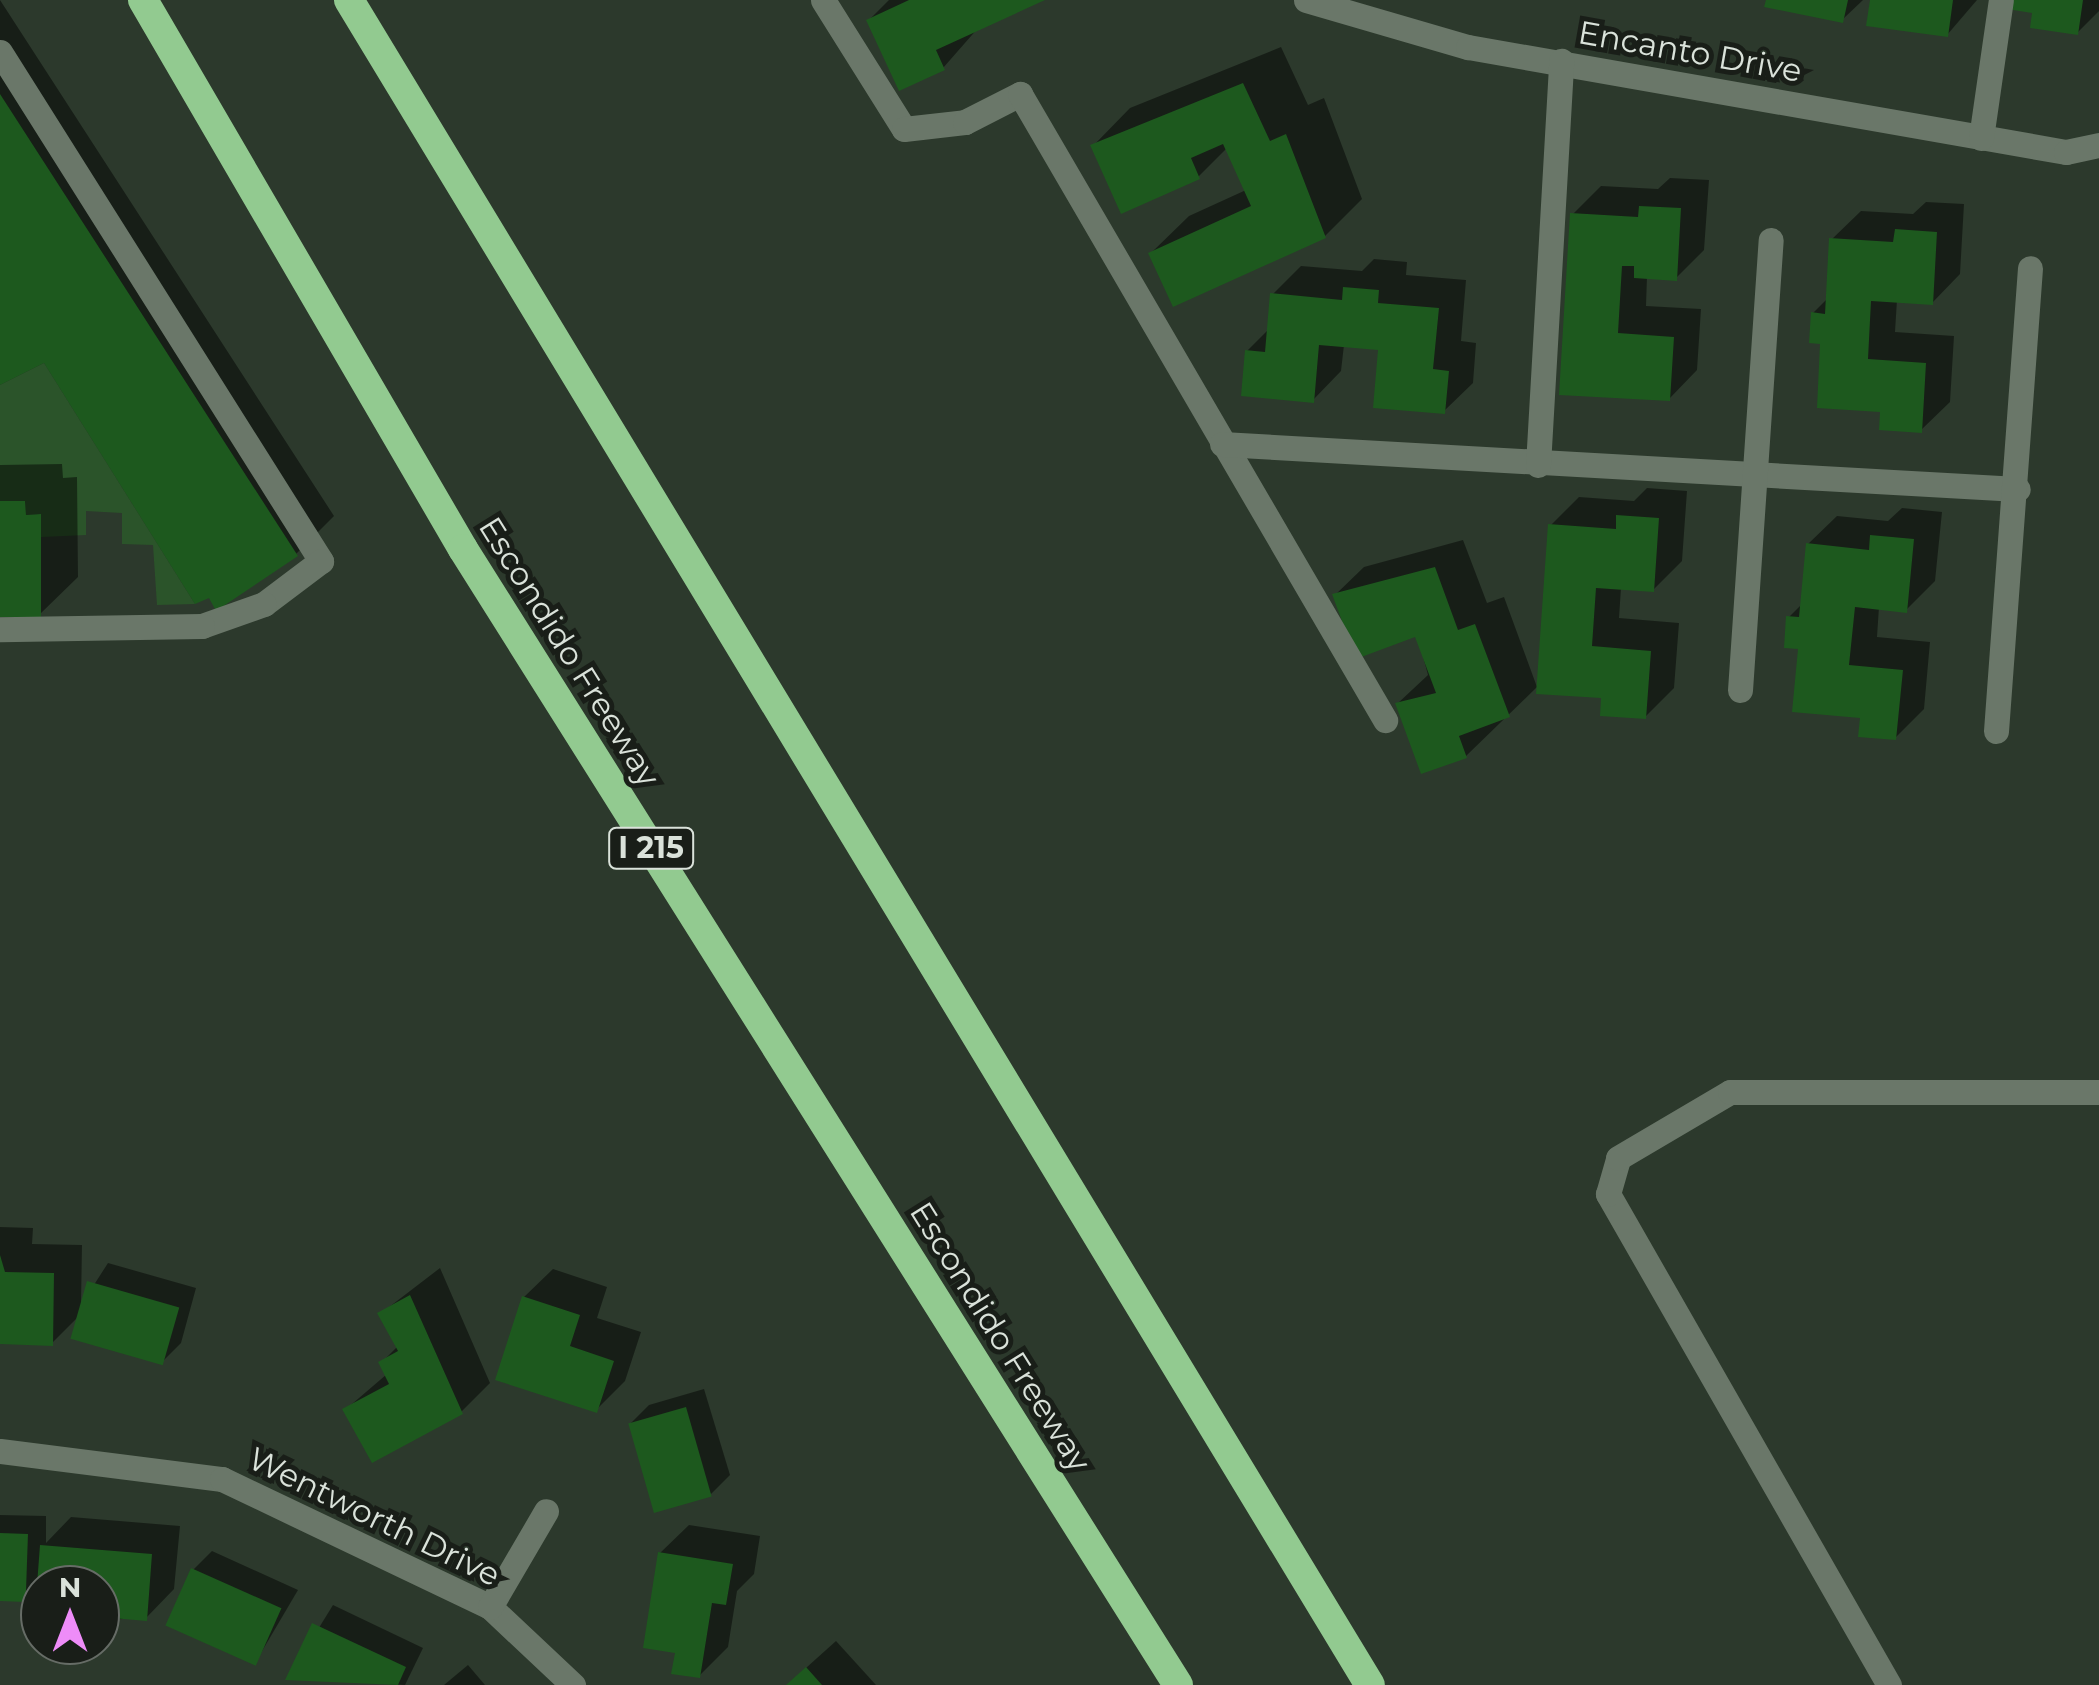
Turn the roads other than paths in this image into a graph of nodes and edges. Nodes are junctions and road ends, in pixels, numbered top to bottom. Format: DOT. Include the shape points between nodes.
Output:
graph roads {
  1 [pos="143,0"];
  2 [pos="349,0"];
  3 [pos="824,0"];
  4 [pos="1306,0"];
  5 [pos="2001,0"];
  6 [pos="0,52"];
  7 [pos="1561,61"];
  8 [pos="1981,138"];
  9 [pos="2099,146"];
  10 [pos="1771,240"];
  11 [pos="2030,268"];
  12 [pos="1222,444"];
  13 [pos="1538,465"];
  14 [pos="1757,474"];
  15 [pos="2018,489"];
  16 [pos="0,629"];
  17 [pos="1740,690"];
  18 [pos="1385,720"];
  19 [pos="1996,731"];
  20 [pos="2099,1092"];
  21 [pos="0,1451"];
  22 [pos="546,1511"];
  23 [pos="490,1607"];
  24 [pos="573,1685"];
  25 [pos="1178,1685"];
  26 [pos="1370,1685"];
  27 [pos="1889,1685"];
  1 -- 25 [label="highway, Escondido Freeway / I 215" via="463,548"];
  2 -- 26 [label="highway"];
  3 -- 12 [label="street" via="904,129 964,122 1020,94"];
  4 -- 7 [label="street, Encanto Drive" via="1384,28"];
  5 -- 8 [label="street"];
  6 -- 16 [label="street" via="321,561 264,604 202,626"];
  7 -- 8 [label="street, Encanto Drive"];
  7 -- 13 [label="street"];
  8 -- 9 [label="street, Encanto Drive" via="2066,152"];
  10 -- 14 [label="street"];
  11 -- 15 [label="street"];
  12 -- 13 [label="street"];
  12 -- 18 [label="street"];
  13 -- 14 [label="street"];
  14 -- 15 [label="street"];
  14 -- 17 [label="street"];
  15 -- 19 [label="street"];
  20 -- 27 [label="street" via="1730,1092 1618,1158 1608,1194"];
  21 -- 23 [label="street, Wentworth Drive" via="222,1479"];
  22 -- 23 [label="street"];
  23 -- 24 [label="street, Wentworth Drive"];
}
